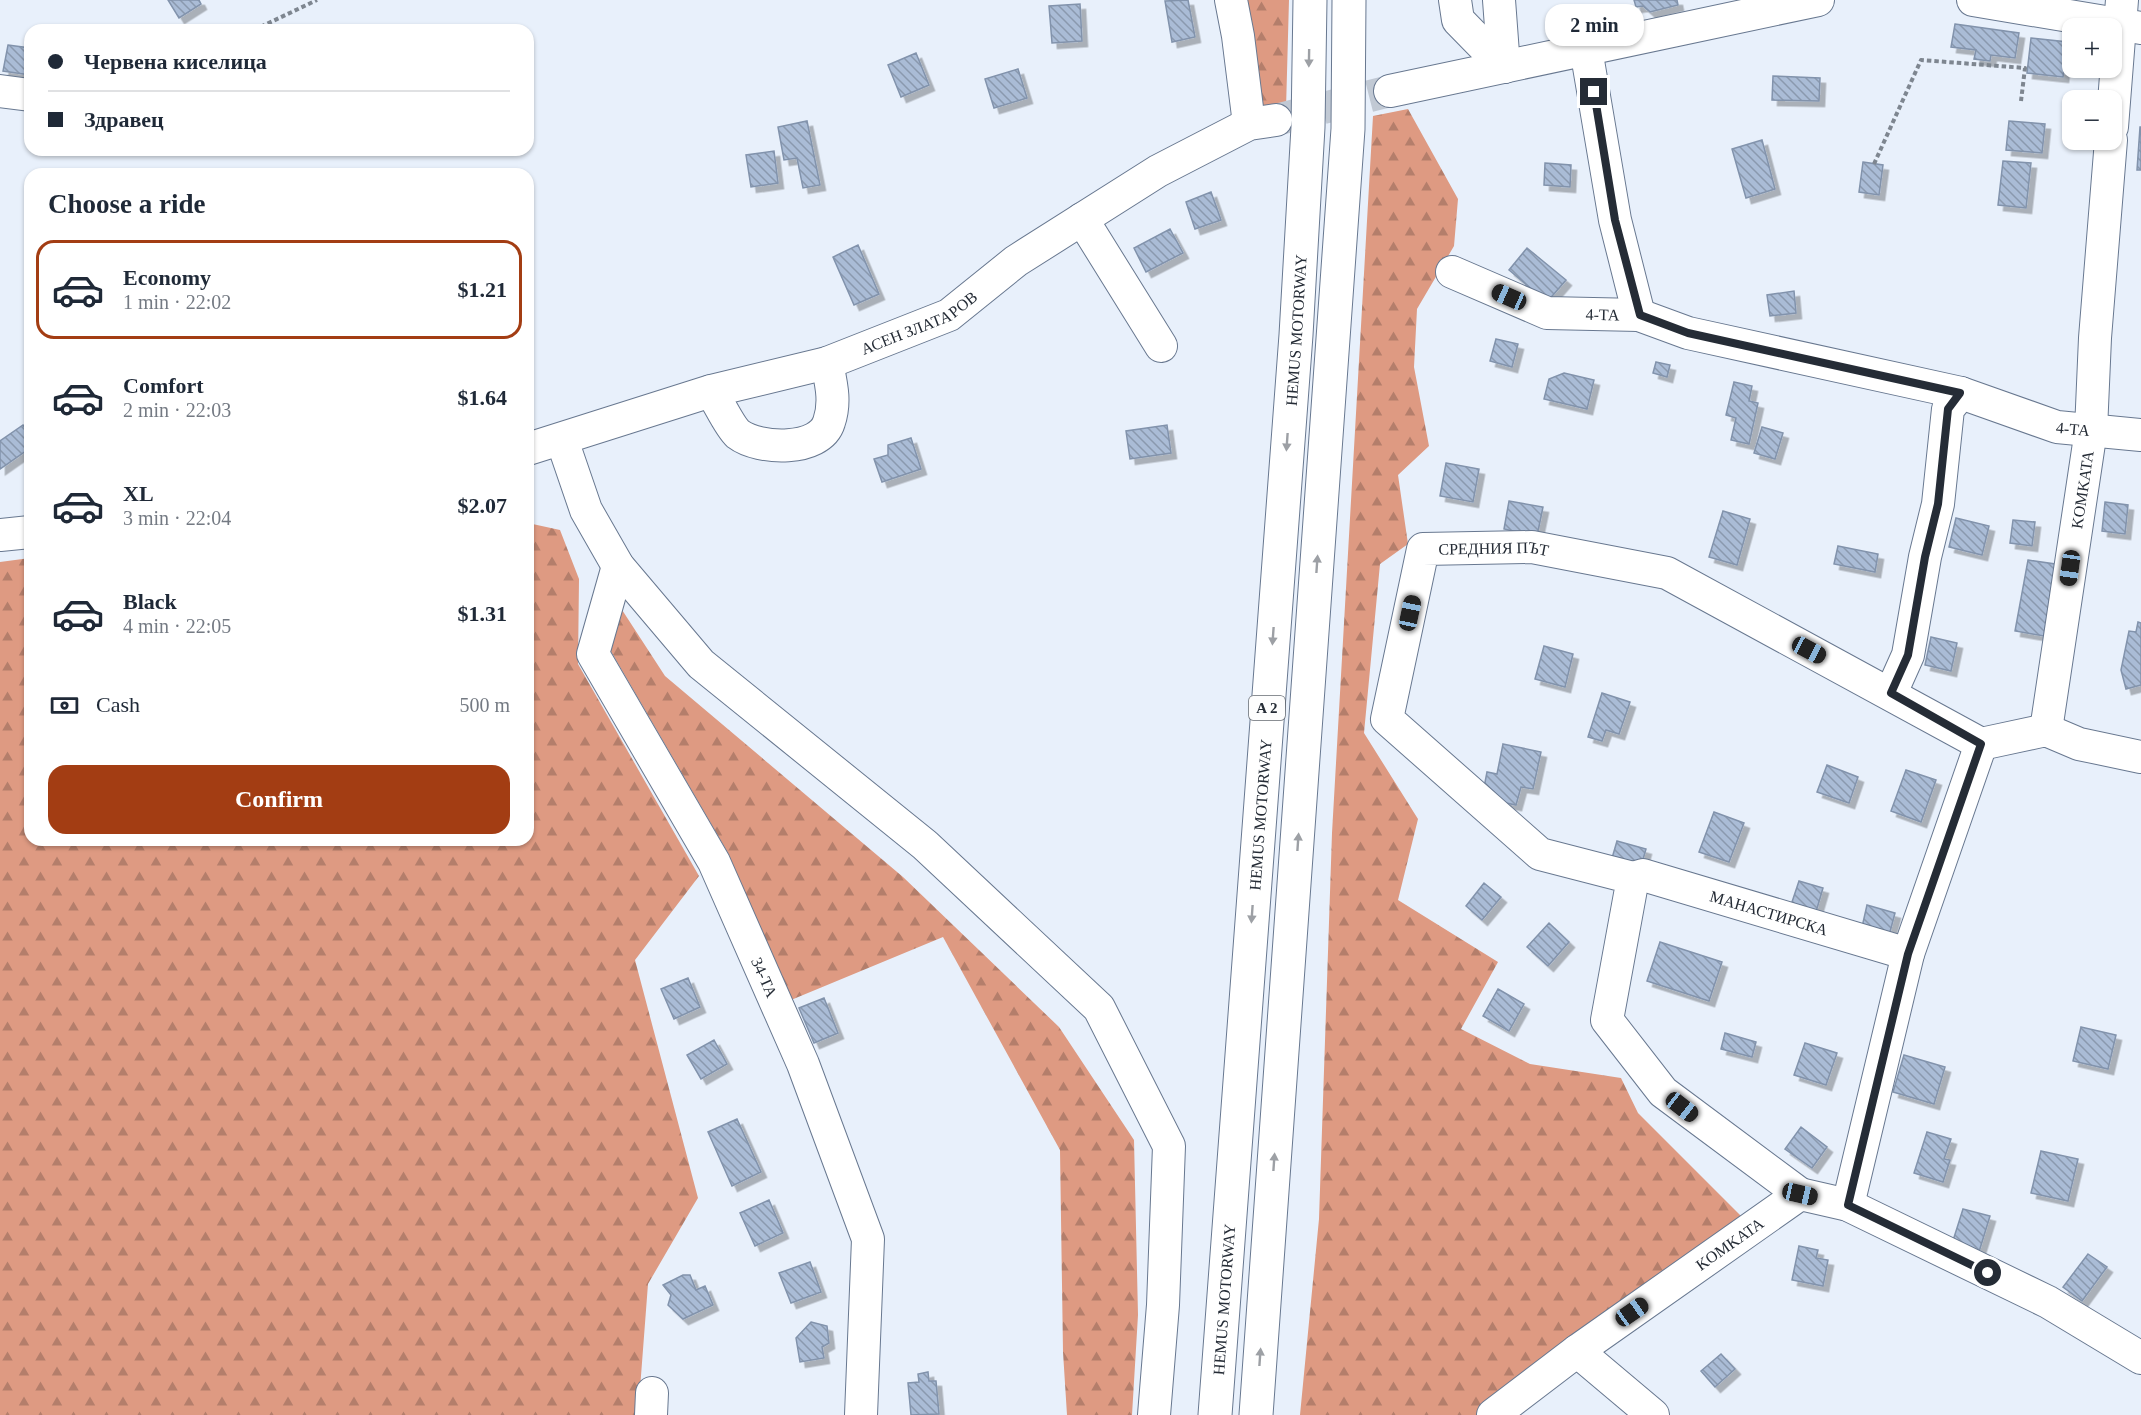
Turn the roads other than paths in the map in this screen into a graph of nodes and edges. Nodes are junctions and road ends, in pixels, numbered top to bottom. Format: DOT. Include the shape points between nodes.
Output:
graph roads {
  1 [pos="1231,0"];
  2 [pos="1310,0"];
  3 [pos="1349,0"];
  4 [pos="1455,0"];
  5 [pos="1498,0"];
  6 [pos="1818,0"];
  7 [pos="1973,0"];
  8 [pos="2128,18"];
  9 [pos="1586,49"];
  10 [pos="1504,67"];
  11 [pos="2117,90"];
  12 [pos="0,91"];
  13 [pos="1390,91"];
  14 [pos="24,94"];
  15 [pos="2110,150"];
  16 [pos="1082,219"];
  17 [pos="1452,272"];
  18 [pos="1640,315"];
  19 [pos="1161,346"];
  20 [pos="827,363"];
  21 [pos="711,391"];
  22 [pos="1960,393"];
  23 [pos="2091,430"];
  24 [pos="2141,435"];
  25 [pos="562,440"];
  26 [pos="534,447"];
  27 [pos="24,533"];
  28 [pos="0,535"];
  29 [pos="618,566"];
  30 [pos="1891,693"];
  31 [pos="2046,730"];
  32 [pos="1981,744"];
  33 [pos="2141,757"];
  34 [pos="1633,878"];
  35 [pos="1908,954"];
  36 [pos="1800,1194"];
  37 [pos="1848,1205"];
  38 [pos="1577,1351"];
  39 [pos="2141,1358"];
  40 [pos="861,1415"];
  41 [pos="1154,1415"];
  42 [pos="1215,1415"];
  43 [pos="1256,1415"];
  44 [pos="1493,1415"];
  45 [pos="1653,1415"];
  1 -- 16 [label="street, АСЕН ЗЛАТАРОВ" via="1262,122 1158,171"];
  2 -- 42 [label="highway, HEMUS MOTORWAY / A 2, one-way" via="1308,127 1296,335"];
  43 -- 3 [label="highway, A 2, one-way" via="1348,141"];
  4 -- 10 [label="street" via="1458,20"];
  5 -- 10 [label="street"];
  6 -- 9 [label="street"];
  7 -- 8 [label="street"];
  8 -- 11 [label="street"];
  9 -- 10 [label="street"];
  9 -- 18 [label="street" via="1615,220"];
  10 -- 13 [label="street"];
  12 -- 14 [label="street"];
  15 -- 23 [label="street, KOMKATA"];
  16 -- 19 [label="street"];
  16 -- 20 [label="street, АСЕН ЗЛАТАРОВ" via="1016,261 949,315"];
  17 -- 18 [label="street, 4-ТА" via="1547,314"];
  18 -- 22 [label="street, 4-ТА" via="1688,333"];
  20 -- 21 [label="street, АСЕН ЗЛАТАРОВ"];
  20 -- 21 [label="street" via="834,401 829,425 812,440 787,447 738,434"];
  21 -- 25 [label="street, АСЕН ЗЛАТАРОВ"];
  22 -- 23 [label="street, 4-ТА" via="2057,427"];
  22 -- 30 [label="street" via="1948,409 1938,504 1908,655"];
  23 -- 24 [label="street, 4-ТА"];
  23 -- 31 [label="street, KOMKATA"];
  25 -- 26 [label="street, АСЕН ЗЛАТАРОВ"];
  25 -- 29 [label="street" via="586,510"];
  27 -- 28 [label="street"];
  29 -- 40 [label="street, 34-ТА" via="594,654 714,862 803,1064 868,1239"];
  29 -- 41 [label="street" via="700,664 925,845 1099,1008 1169,1146"];
  30 -- 32 [label="street, СРЕДНИЯ ПЪТ"];
  30 -- 34 [label="street, СРЕДНИЯ ПЪТ" via="1667,573 1532,548 1423,549 1387,719 1540,854"];
  31 -- 32 [label="street"];
  31 -- 33 [label="street" via="2079,744"];
  32 -- 35 [label="street"];
  34 -- 35 [label="street, МАНАСТИРСКА" via="1643,875"];
  34 -- 36 [label="street" via="1607,1020 1663,1092"];
  35 -- 37 [label="street"];
  36 -- 37 [label="street"];
  36 -- 38 [label="street, KOMKATA"];
  37 -- 39 [label="street" via="2048,1302"];
  38 -- 44 [label="street, KOMKATA"];
  38 -- 45 [label="street"];
}
